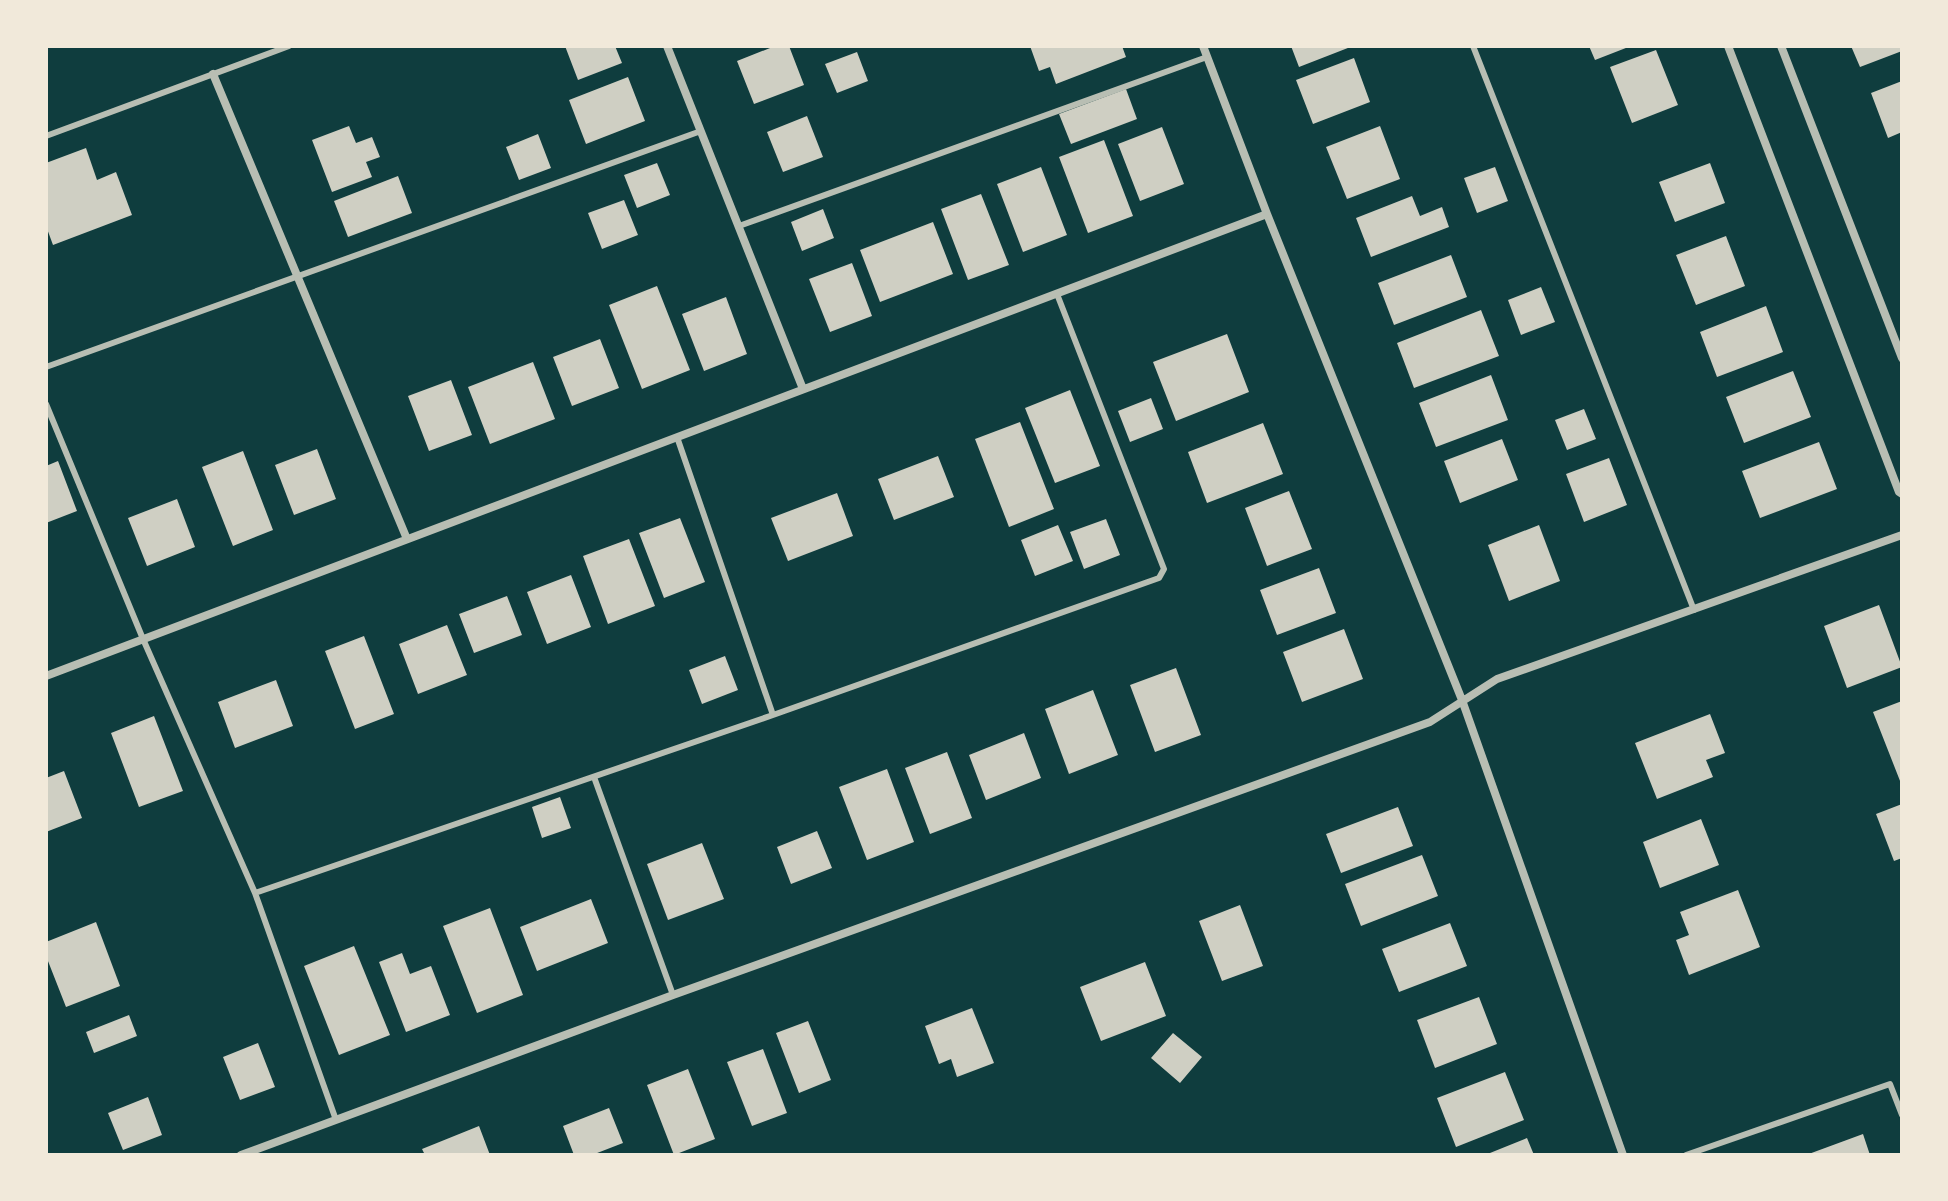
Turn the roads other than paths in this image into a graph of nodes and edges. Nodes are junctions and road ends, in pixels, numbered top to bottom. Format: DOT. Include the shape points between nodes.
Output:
graph roads {
  1 [pos="289,46"];
  2 [pos="667,46"];
  3 [pos="1203,46"];
  4 [pos="1473,46"];
  5 [pos="1728,46"];
  6 [pos="1781,46"];
  7 [pos="1207,57"];
  8 [pos="213,74"];
  9 [pos="701,131"];
  10 [pos="46,136"];
  11 [pos="1267,214"];
  12 [pos="739,226"];
  13 [pos="298,277"];
  14 [pos="1057,294"];
  15 [pos="1902,358"];
  16 [pos="46,367"];
  17 [pos="803,389"];
  18 [pos="46,404"];
  19 [pos="677,437"];
  20 [pos="1902,494"];
  21 [pos="1902,535"];
  22 [pos="407,539"];
  23 [pos="1694,610"];
  24 [pos="143,639"];
  25 [pos="46,676"];
  26 [pos="1462,700"];
  27 [pos="773,715"];
  28 [pos="594,777"];
  29 [pos="255,893"];
  30 [pos="673,995"];
  31 [pos="1902,1115"];
  32 [pos="336,1120"];
  33 [pos="241,1155"];
  34 [pos="1623,1155"];
  35 [pos="1686,1155"];
  1 -- 8 [label="lane"];
  2 -- 9 [label="street"];
  3 -- 7 [label="street"];
  4 -- 23 [label="lane"];
  5 -- 20 [label="street"];
  6 -- 15 [label="street"];
  7 -- 11 [label="street"];
  7 -- 12 [label="lane"];
  8 -- 10 [label="lane"];
  8 -- 13 [label="street"];
  9 -- 12 [label="street"];
  9 -- 13 [label="lane"];
  11 -- 14 [label="street"];
  11 -- 26 [label="street"];
  12 -- 17 [label="street"];
  13 -- 16 [label="lane"];
  13 -- 22 [label="street"];
  14 -- 17 [label="street"];
  14 -- 27 [label="lane" via="1164,569 1159,578"];
  17 -- 19 [label="street"];
  18 -- 24 [label="lane"];
  19 -- 22 [label="street"];
  19 -- 27 [label="lane"];
  21 -- 23 [label="street"];
  22 -- 24 [label="street"];
  23 -- 26 [label="street" via="1497,679"];
  24 -- 25 [label="street"];
  24 -- 29 [label="lane"];
  26 -- 30 [label="street" via="1430,722"];
  26 -- 34 [label="street"];
  27 -- 28 [label="lane"];
  28 -- 29 [label="lane"];
  28 -- 30 [label="lane"];
  29 -- 32 [label="lane"];
  30 -- 32 [label="street"];
  31 -- 35 [label="lane" via="1890,1084"];
  32 -- 33 [label="street"];
}
